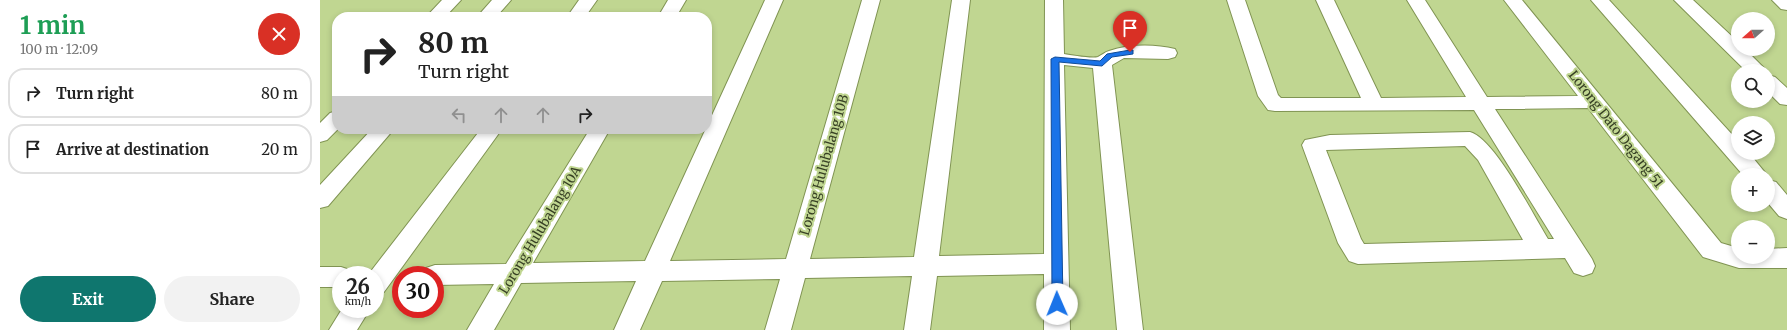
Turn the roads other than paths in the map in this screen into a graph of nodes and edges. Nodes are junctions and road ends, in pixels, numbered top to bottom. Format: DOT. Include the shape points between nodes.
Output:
graph roads {
  1 [pos="452,0"];
  2 [pos="502,0"];
  3 [pos="588,0"];
  4 [pos="677,0"];
  5 [pos="774,0"];
  6 [pos="871,0"];
  7 [pos="961,0"];
  8 [pos="1054,0"];
  9 [pos="1236,0"];
  10 [pos="1325,0"];
  11 [pos="1416,0"];
  12 [pos="1513,0"];
  13 [pos="1600,0"];
  14 [pos="1683,0"];
  15 [pos="1781,0"];
  16 [pos="1787,5"];
  17 [pos="440,12"];
  18 [pos="491,12"];
  19 [pos="580,12"];
  20 [pos="670,12"];
  21 [pos="1168,53"];
  22 [pos="1055,59"];
  23 [pos="1102,63"];
  24 [pos="1750,64"];
  25 [pos="1775,88"];
  26 [pos="1787,99"];
  27 [pos="1480,102"];
  28 [pos="1594,102"];
  29 [pos="1374,104"];
  30 [pos="332,123"];
  31 [pos="379,134"];
  32 [pos="488,134"];
  33 [pos="597,134"];
  34 [pos="320,135"];
  35 [pos="1750,168"];
  36 [pos="1775,196"];
  37 [pos="320,200"];
  38 [pos="1787,210"];
  39 [pos="1541,249"];
  40 [pos="1787,258"];
  41 [pos="1057,264"];
  42 [pos="927,266"];
  43 [pos="795,269"];
  44 [pos="653,271"];
  45 [pos="514,274"];
  46 [pos="444,275"];
  47 [pos="320,277"];
  48 [pos="332,277"];
  49 [pos="384,277"];
  50 [pos="351,318"];
  51 [pos="342,330"];
  52 [pos="480,330"];
  53 [pos="627,330"];
  54 [pos="778,330"];
  55 [pos="917,330"];
  56 [pos="1057,330"];
  57 [pos="1130,330"];
  1 -- 17 [label="street"];
  2 -- 18 [label="street"];
  3 -- 19 [label="street"];
  4 -- 20 [label="street"];
  5 -- 44 [label="street"];
  6 -- 43 [label="street, Lorong Hulubalang 10B"];
  7 -- 42 [label="street"];
  8 -- 22 [label="street"];
  9 -- 29 [label="street" via="1268,96 1275,105"];
  10 -- 29 [label="street"];
  11 -- 27 [label="street"];
  12 -- 28 [label="street, Lorong Dato Dagang 51"];
  13 -- 35 [label="street"];
  14 -- 24 [label="street"];
  15 -- 16 [label="street"];
  21 -- 23 [label="street" via="1130,52 1110,56"];
  22 -- 23 [label="street"];
  22 -- 41 [label="street"];
  23 -- 57 [label="street"];
  25 -- 26 [label="street"];
  27 -- 28 [label="street"];
  27 -- 29 [label="street"];
  27 -- 39 [label="street" via="1578,257"];
  28 -- 40 [label="street, Lorong Dato Dagang 51" via="1712,250 1735,259"];
  30 -- 34 [label="street"];
  31 -- 37 [label="street"];
  32 -- 49 [label="street"];
  33 -- 45 [label="street, Lorong Hulubalang 10A"];
  36 -- 38 [label="street"];
  39 -- 39 [label="street" via="1358,254 1350,243 1313,145 1330,142 1470,139 1486,155"];
  41 -- 42 [label="street"];
  41 -- 56 [label="street"];
  42 -- 43 [label="street"];
  42 -- 55 [label="street"];
  43 -- 44 [label="street"];
  43 -- 54 [label="street, Lorong Hulubalang 10B"];
  44 -- 45 [label="street"];
  44 -- 53 [label="street"];
  45 -- 46 [label="street"];
  45 -- 52 [label="street, Lorong Hulubalang 10A"];
  47 -- 48 [label="street"];
  50 -- 51 [label="street"];
}
